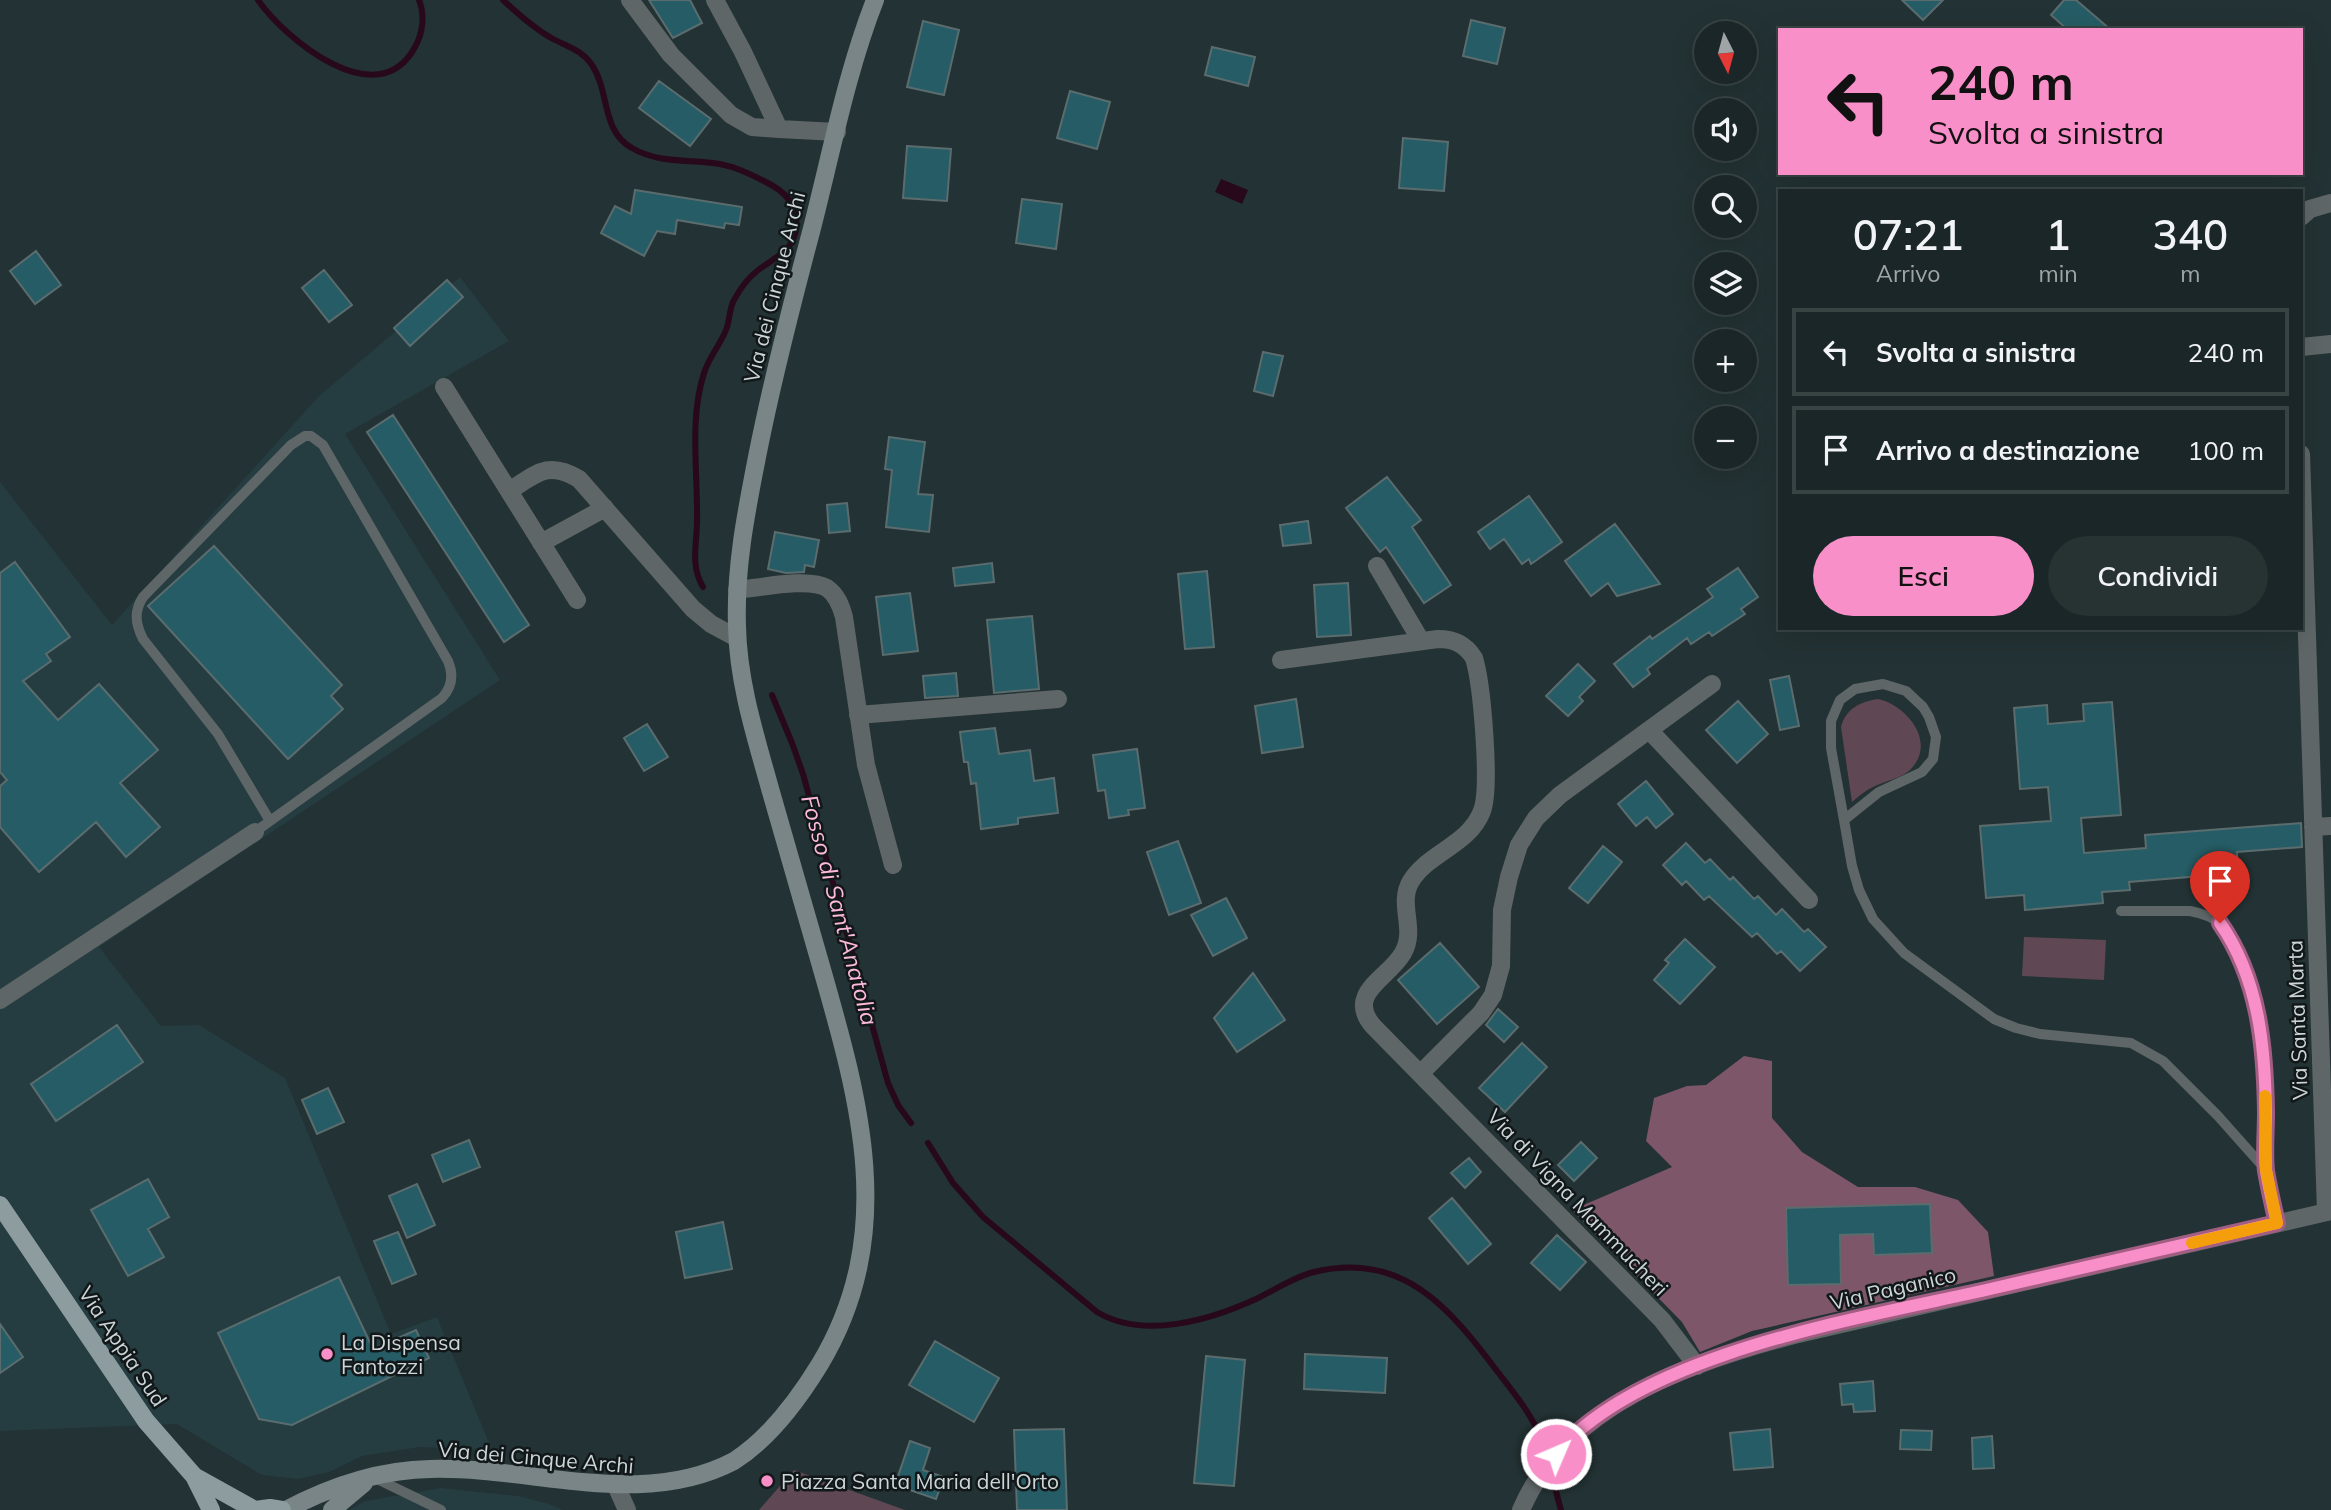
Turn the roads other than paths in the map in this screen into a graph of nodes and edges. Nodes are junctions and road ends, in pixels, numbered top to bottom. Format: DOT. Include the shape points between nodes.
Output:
graph roads {
  1 [pos="630,0"];
  2 [pos="715,0"];
  3 [pos="875,0"];
  4 [pos="779,129"];
  5 [pos="837,132"];
  6 [pos="2331,203"];
  7 [pos="2303,215"];
  8 [pos="2331,344"];
  9 [pos="2303,346"];
  10 [pos="444,387"];
  11 [pos="2303,490"];
  12 [pos="509,491"];
  13 [pos="606,508"];
  14 [pos="541,543"];
  15 [pos="1377,566"];
  16 [pos="737,590"];
  17 [pos="577,600"];
  18 [pos="737,638"];
  19 [pos="1421,640"];
  20 [pos="1281,660"];
  21 [pos="1712,684"];
  22 [pos="1058,699"];
  23 [pos="858,715"];
  24 [pos="1649,730"];
  25 [pos="1844,820"];
  26 [pos="263,826"];
  27 [pos="2322,827"];
  28 [pos="893,865"];
  29 [pos="1809,900"];
  30 [pos="2121,911"];
  31 [pos="0,1000"];
  32 [pos="1421,1073"];
  33 [pos="2266,1170"];
  34 [pos="0,1205"];
  35 [pos="2329,1212"];
  36 [pos="2277,1223"];
  37 [pos="1696,1366"];
  38 [pos="194,1476"];
  39 [pos="372,1476"];
  40 [pos="618,1490"];
  41 [pos="1523,1505"];
  42 [pos="211,1510"];
  43 [pos="255,1510"];
  44 [pos="284,1510"];
  45 [pos="332,1510"];
  46 [pos="441,1510"];
  47 [pos="627,1510"];
  1 -- 4 [label="street" via="671,55 735,118 752,127"];
  2 -- 4 [label="street"];
  3 -- 5 [label="main road, Via dei Cinque Archi"];
  4 -- 5 [label="street"];
  5 -- 16 [label="main road, Via dei Cinque Archi" via="768,400 744,524"];
  6 -- 7 [label="street"];
  8 -- 9 [label="street"];
  10 -- 12 [label="street"];
  11 -- 27 [label="street, Via Santa Marta"];
  12 -- 13 [label="street" via="542,471 559,469 583,482"];
  12 -- 14 [label="street"];
  13 -- 14 [label="street"];
  13 -- 18 [label="street" via="693,609"];
  14 -- 17 [label="street"];
  15 -- 19 [label="street"];
  16 -- 18 [label="main road, Via dei Cinque Archi"];
  16 -- 23 [label="street" via="815,584 833,593 844,617"];
  18 -- 40 [label="main road, Via dei Cinque Archi" via="749,714 852,1084 865,1168 863,1245 838,1330 805,1387 768,1432 735,1461 701,1478"];
  19 -- 20 [label="street, Via di Vigna Mammucheri"];
  19 -- 32 [label="street, Via di Vigna Mammucheri" via="1451,640 1465,646 1474,658 1486,774 1484,801 1474,826 1409,884 1405,902 1408,945 1364,1000 1369,1022"];
  21 -- 24 [label="street"];
  22 -- 23 [label="street"];
  23 -- 28 [label="street" via="866,765"];
  24 -- 29 [label="street"];
  24 -- 32 [label="street" via="1551,802 1530,826 1507,885 1501,966 1493,995"];
  25 -- 25 [label="lane" via="1830,734 1834,709 1845,695 1868,685 1906,691 1929,716 1936,737 1933,759 1922,772 1879,792"];
  25 -- 33 [label="lane" via="1863,900 1879,928 1904,953 2004,1024 2052,1036 2131,1043 2153,1054 2200,1096"];
  26 -- 26 [label="lane" via="442,698 452,675 449,661 323,445 311,436 291,445 144,597 136,611 143,639 218,734"];
  26 -- 31 [label="street"];
  27 -- 35 [label="street, Via Santa Marta"];
  30 -- 33 [label="lane" via="2202,913 2220,923 2229,936 2251,985 2259,1024"];
  32 -- 37 [label="street, Via di Vigna Mammucheri" via="1662,1320"];
  33 -- 36 [label="lane"];
  34 -- 38 [label="main road, Via Appia Sud" via="146,1421"];
  35 -- 36 [label="street, Via Paganico"];
  36 -- 37 [label="street, Via Paganico" via="1794,1335"];
  37 -- 41 [label="street, Via Paganico" via="1622,1401 1576,1433 1556,1454"];
  38 -- 42 [label="main road, Via Appia Sud"];
  38 -- 43 [label="main road"];
  39 -- 40 [label="main road, Via dei Cinque Archi" via="470,1470"];
  39 -- 44 [label="main road, Via dei Cinque Archi"];
  39 -- 45 [label="main road"];
  39 -- 46 [label="lane"];
  40 -- 47 [label="street"];
  43 -- 44 [label="main road"];
}
